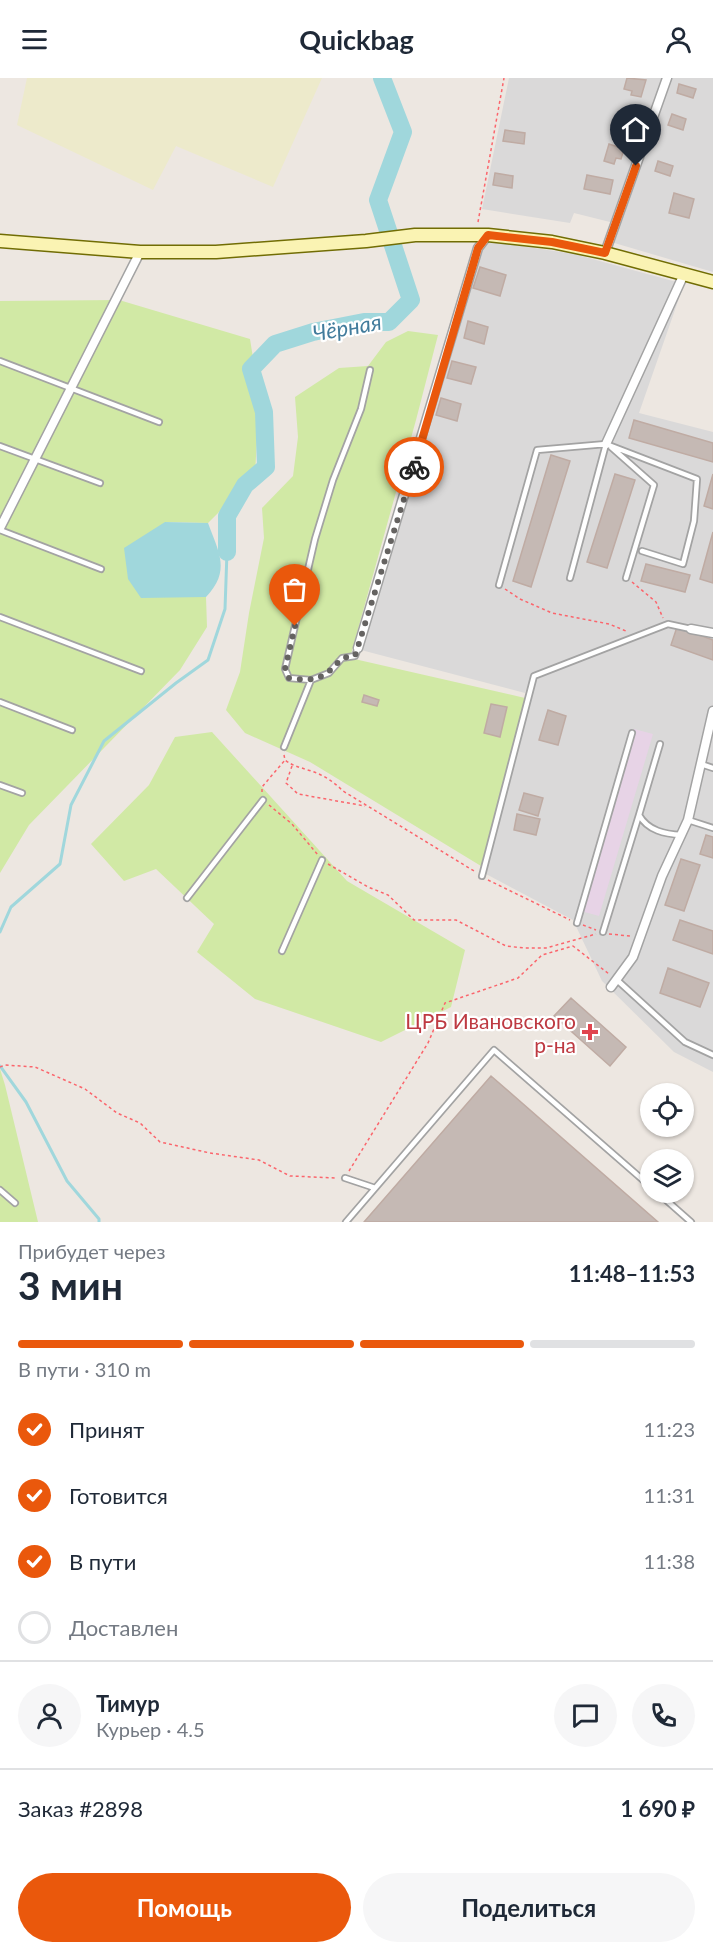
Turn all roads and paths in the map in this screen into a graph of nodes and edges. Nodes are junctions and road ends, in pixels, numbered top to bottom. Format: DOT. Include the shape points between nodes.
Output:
graph roads {
  1 [pos="504,78"];
  2 [pos="667,78"];
  3 [pos="482,235"];
  4 [pos="0,241"];
  5 [pos="140,252"];
  6 [pos="605,253"];
  7 [pos="684,274"];
  8 [pos="713,282"];
  9 [pos="0,361"];
  10 [pos="370,369"];
  11 [pos="71,388"];
  12 [pos="159,422"];
  13 [pos="606,444"];
  14 [pos="0,446"];
  15 [pos="35,459"];
  16 [pos="100,483"];
  17 [pos="0,529"];
  18 [pos="642,551"];
  19 [pos="101,568"];
  20 [pos="570,578"];
  21 [pos="626,578"];
  22 [pos="499,585"];
  23 [pos="0,617"];
  24 [pos="665,625"];
  25 [pos="691,629"];
  26 [pos="713,633"];
  27 [pos="637,636"];
  28 [pos="358,648"];
  29 [pos="141,671"];
  30 [pos="311,680"];
  31 [pos="0,702"];
  32 [pos="713,711"];
  33 [pos="72,730"];
  34 [pos="632,733"];
  35 [pos="660,744"];
  36 [pos="284,747"];
  37 [pos="285,760"];
  38 [pos="701,764"];
  39 [pos="292,766"];
  40 [pos="713,768"];
  41 [pos="0,785"];
  42 [pos="22,793"];
  43 [pos="263,800"];
  44 [pos="369,807"];
  45 [pos="639,815"];
  46 [pos="688,820"];
  47 [pos="713,828"];
  48 [pos="682,835"];
  49 [pos="322,860"];
  50 [pos="482,876"];
  51 [pos="186,898"];
  52 [pos="577,923"];
  53 [pos="603,932"];
  54 [pos="640,937"];
  55 [pos="282,951"];
  56 [pos="614,984"];
  57 [pos="713,1055"];
  58 [pos="0,1067"];
  59 [pos="640,1177"];
  60 [pos="345,1178"];
  61 [pos="375,1188"];
  62 [pos="0,1190"];
  63 [pos="15,1203"];
  64 [pos="669,1203"];
  65 [pos="346,1222"];
  66 [pos="691,1222"];
  1 -- 3 [label="path"];
  2 -- 6 [label="street"];
  3 -- 5 [label="main road" via="415,235 216,252"];
  3 -- 6 [label="main road" via="552,242"];
  3 -- 28 [label="street"];
  4 -- 5 [label="main road"];
  5 -- 11 [label="street"];
  6 -- 7 [label="main road"];
  7 -- 8 [label="main road"];
  7 -- 13 [label="street"];
  9 -- 11 [label="lane"];
  10 -- 30 [label="lane" via="361,409 315,539 285,669 289,678"];
  11 -- 12 [label="lane"];
  11 -- 15 [label="street"];
  13 -- 18 [label="lane" via="697,479 694,521 683,564"];
  13 -- 20 [label="lane"];
  13 -- 21 [label="lane" via="654,484"];
  13 -- 22 [label="lane" via="537,450"];
  14 -- 15 [label="lane"];
  15 -- 16 [label="lane"];
  15 -- 17 [label="street"];
  17 -- 19 [label="lane"];
  21 -- 24 [label="path" via="657,602"];
  22 -- 27 [label="path" via="552,613 609,624"];
  23 -- 29 [label="lane"];
  24 -- 25 [label="lane"];
  24 -- 27 [label="lane"];
  25 -- 26 [label="street"];
  27 -- 50 [label="lane" via="534,676"];
  28 -- 30 [label="lane" via="355,656 342,658 329,673"];
  30 -- 36 [label="lane"];
  31 -- 33 [label="lane"];
  32 -- 38 [label="street"];
  34 -- 52 [label="lane"];
  35 -- 45 [label="lane"];
  36 -- 37 [label="path"];
  37 -- 39 [label="path"];
  37 -- 43 [label="path" via="262,787"];
  38 -- 40 [label="lane"];
  38 -- 46 [label="street"];
  39 -- 44 [label="path" via="323,775"];
  39 -- 44 [label="path" via="286,783 297,794"];
  41 -- 42 [label="lane"];
  43 -- 49 [label="path" via="292,824"];
  43 -- 51 [label="lane"];
  44 -- 50 [label="path"];
  45 -- 48 [label="lane" via="644,824 667,834"];
  45 -- 53 [label="lane"];
  46 -- 47 [label="lane"];
  46 -- 48 [label="street"];
  48 -- 54 [label="street"];
  49 -- 53 [label="path" via="388,895 414,920 456,920 506,946 546,948"];
  49 -- 55 [label="lane"];
  50 -- 52 [label="path"];
  52 -- 53 [label="path"];
  53 -- 54 [label="path"];
  54 -- 56 [label="street" via="633,957"];
  56 -- 57 [label="lane" via="685,1042"];
  56 -- 60 [label="path" via="573,946 542,955 518,978 445,1003 428,1044"];
  58 -- 60 [label="path" via="35,1067 85,1089 117,1113 140,1123 160,1142 260,1160 290,1176"];
  59 -- 61 [label="lane" via="494,1050"];
  60 -- 61 [label="lane"];
  61 -- 65 [label="lane"];
  62 -- 63 [label="lane"];
  64 -- 66 [label="lane"];
}
